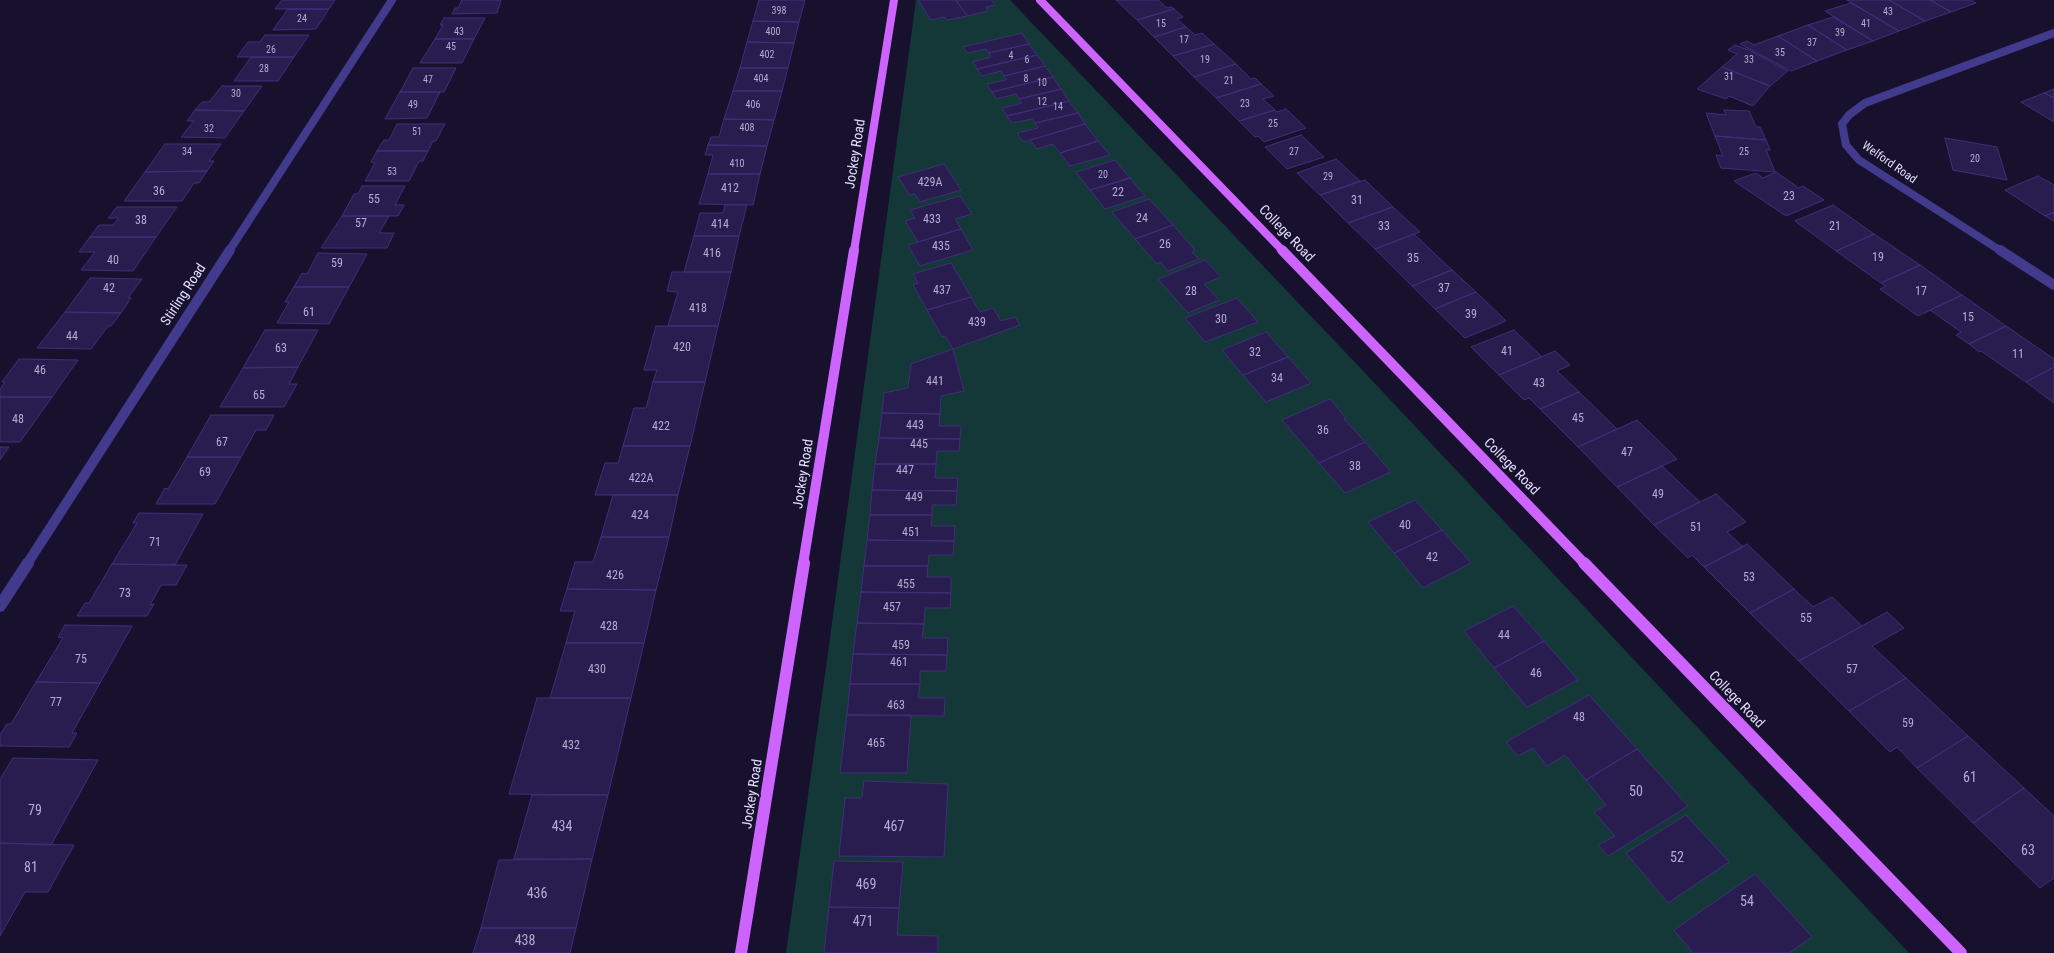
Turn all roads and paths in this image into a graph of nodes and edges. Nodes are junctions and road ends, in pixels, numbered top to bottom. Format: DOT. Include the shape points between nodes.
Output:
graph roads {
  1 [pos="392,0"];
  2 [pos="894,0"];
  3 [pos="1040,0"];
  4 [pos="2054,33"];
  5 [pos="2054,285"];
  6 [pos="0,606"];
  7 [pos="741,953"];
  8 [pos="1961,953"];
  1 -- 6 [label="street, Stirling Road"];
  2 -- 7 [label="main road, Jockey Road"];
  3 -- 8 [label="main road, College Road"];
  4 -- 5 [label="street, Welford Road" via="1865,103 1842,124 1846,145 1859,160"];
}
